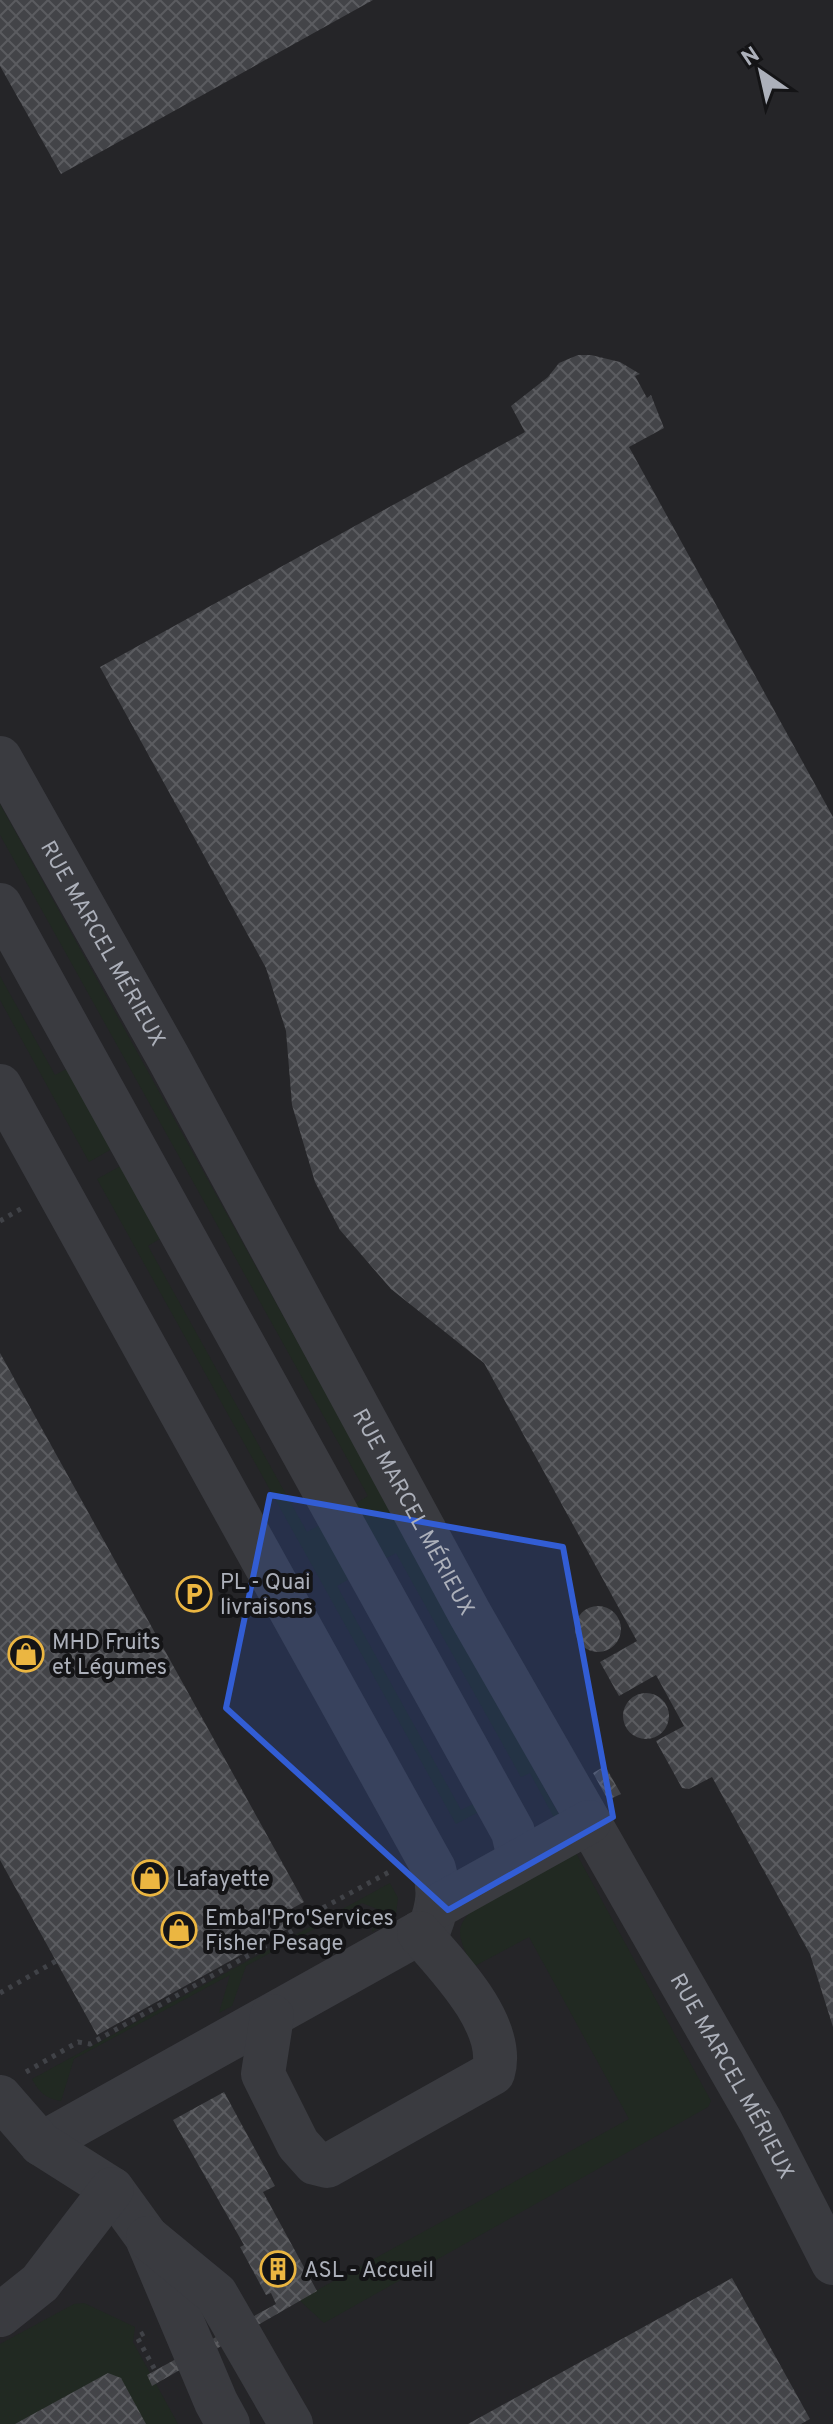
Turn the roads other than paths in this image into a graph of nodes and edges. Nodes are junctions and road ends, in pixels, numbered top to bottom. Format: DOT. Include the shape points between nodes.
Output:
graph roads {
  1 [pos="0,758"];
  2 [pos="0,905"];
  3 [pos="0,1086"];
  4 [pos="589,1822"];
  5 [pos="515,1863"];
  6 [pos="428,1920"];
  7 [pos="272,2016"];
  8 [pos="6,2088"];
  9 [pos="41,2144"];
  10 [pos="112,2189"];
  11 [pos="146,2236"];
  12 [pos="833,2263"];
  13 [pos="0,2315"];
  14 [pos="228,2424"];
  15 [pos="291,2424"];
  1 -- 4 [label="street, RUE MARCEL MÉRIEUX"];
  2 -- 5 [label="street" via="513,1832"];
  3 -- 6 [label="street" via="434,1869 438,1887"];
  4 -- 5 [label="street"];
  4 -- 12 [label="street, RUE MARCEL MÉRIEUX" via="761,2122"];
  5 -- 6 [label="street"];
  6 -- 7 [label="street"];
  6 -- 7 [label="street" via="489,2027 497,2060 493,2073 327,2166 315,2163 298,2144 263,2074"];
  7 -- 9 [label="street"];
  8 -- 9 [label="street"];
  9 -- 10 [label="street"];
  10 -- 11 [label="street"];
  10 -- 13 [label="street" via="40,2283"];
  11 -- 14 [label="street"];
  11 -- 15 [label="street" via="216,2294"];
}
